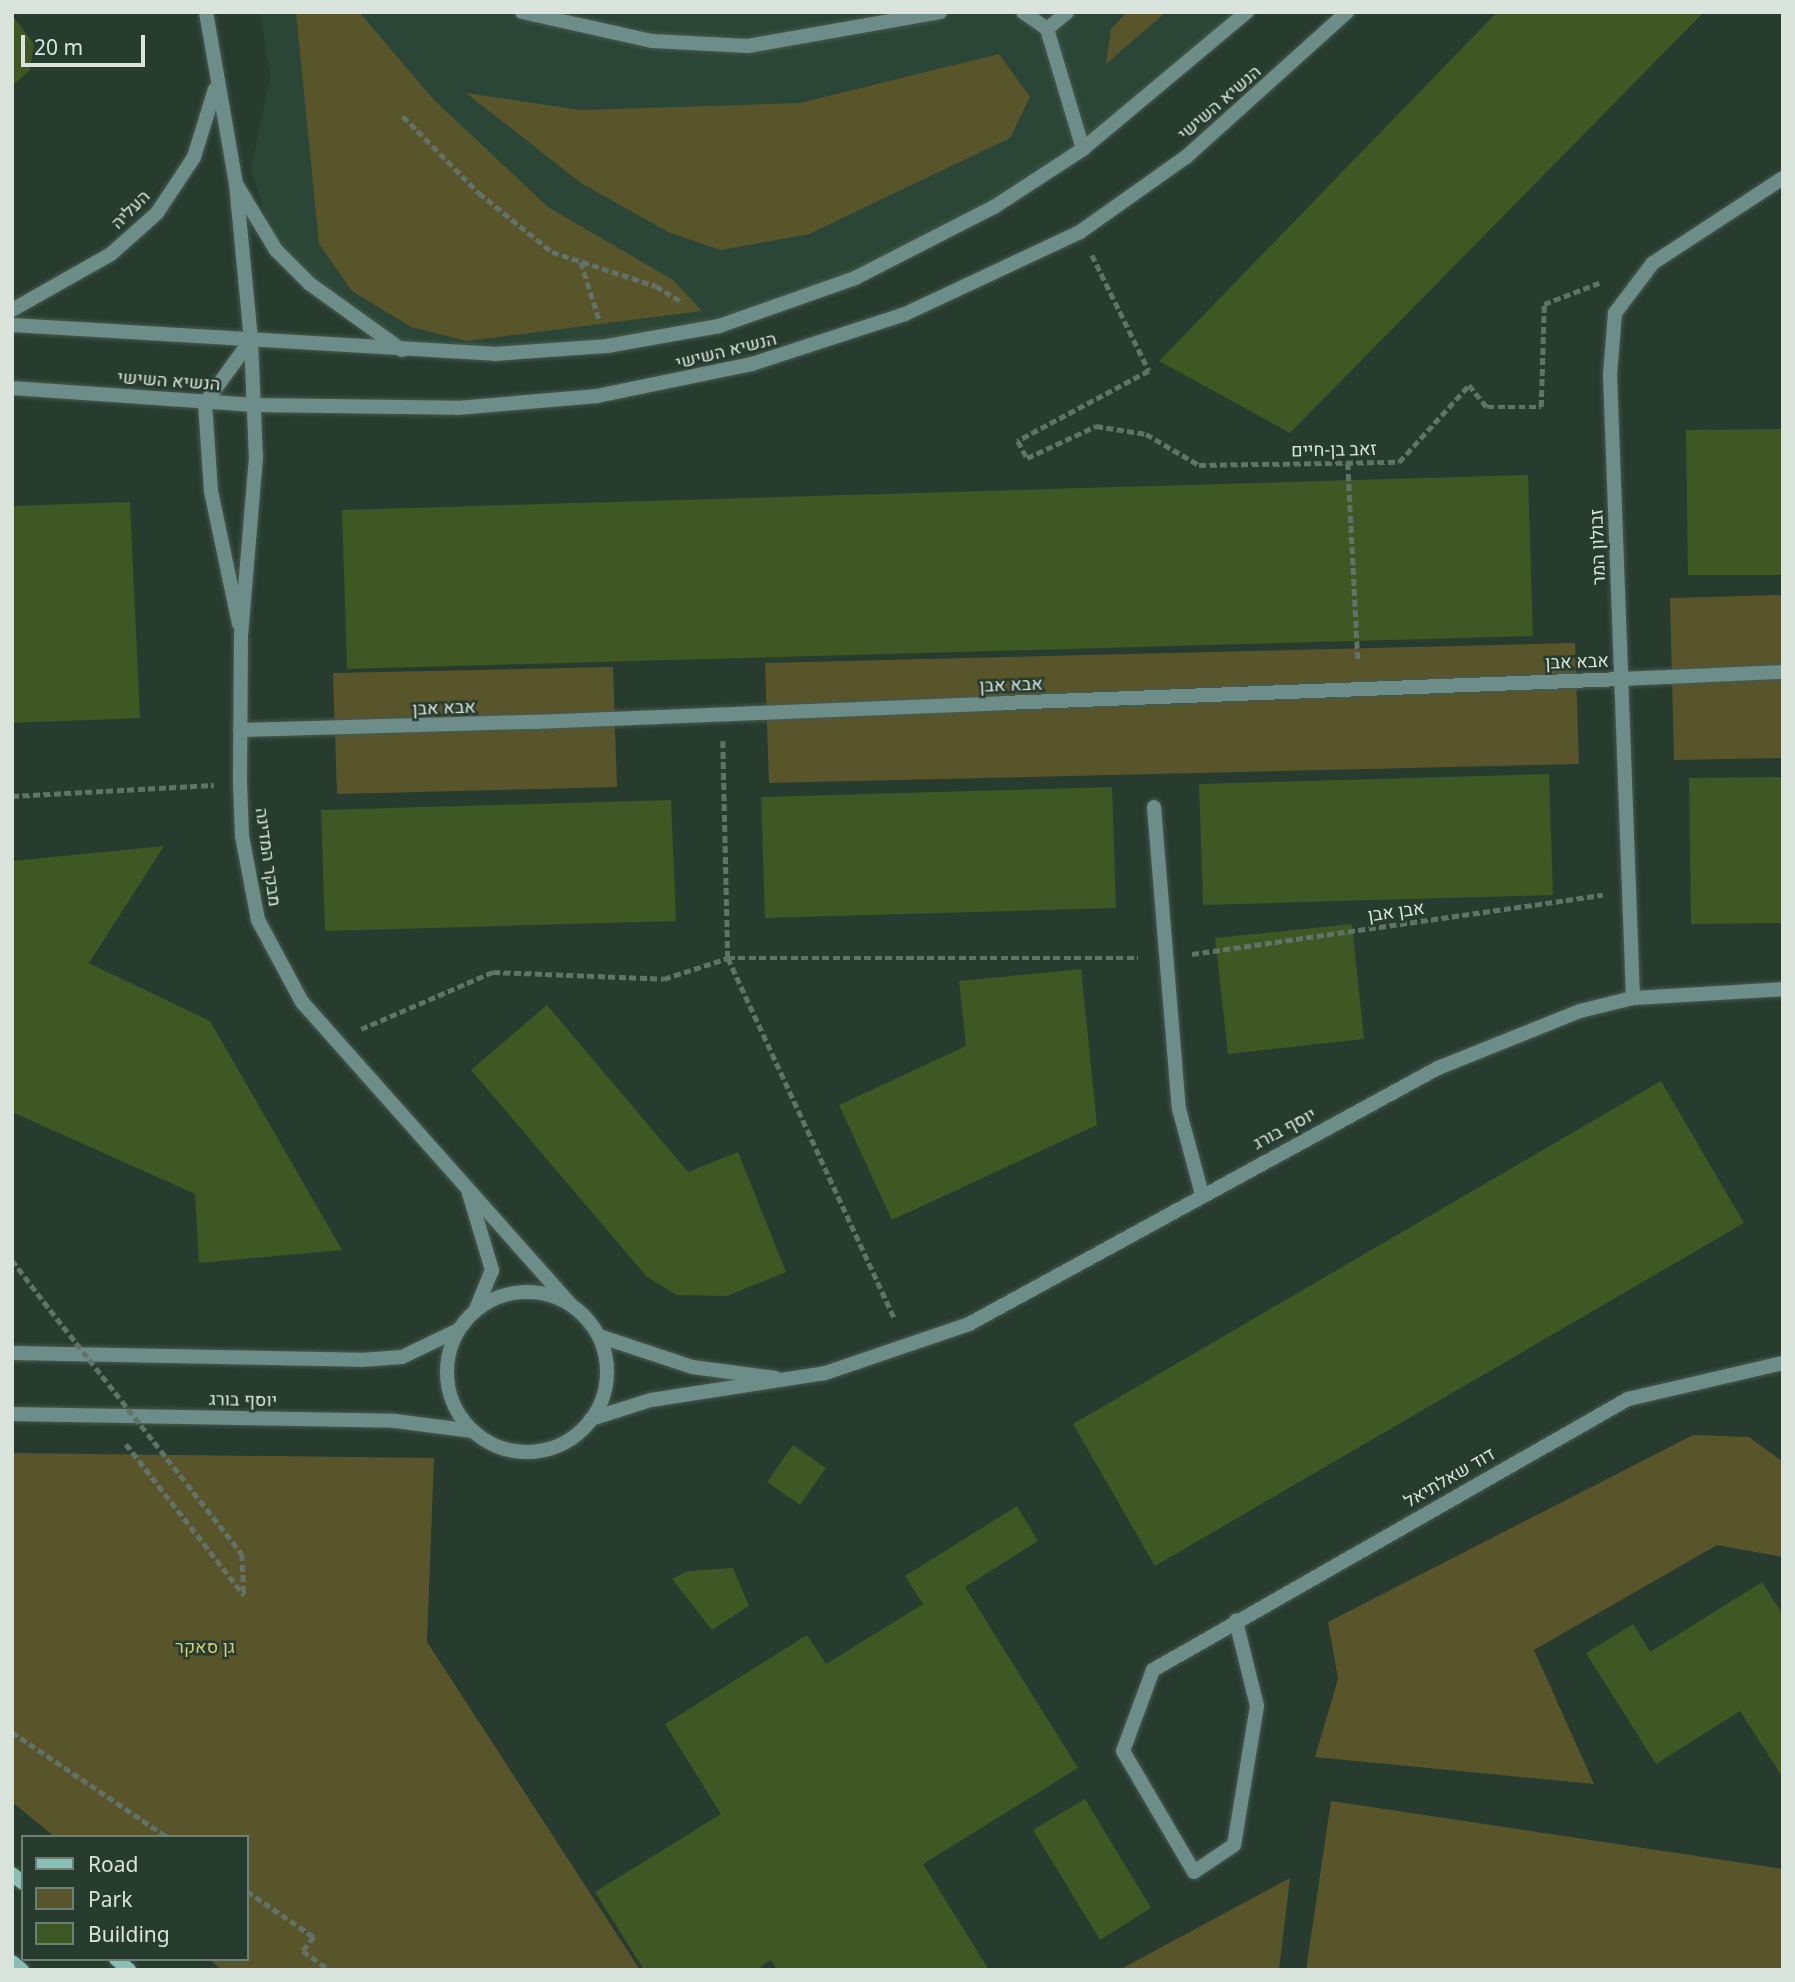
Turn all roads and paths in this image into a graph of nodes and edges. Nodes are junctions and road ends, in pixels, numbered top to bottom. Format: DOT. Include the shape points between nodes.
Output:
graph roads {
  1 [pos="206,12"];
  2 [pos="522,12"];
  3 [pos="940,12"];
  4 [pos="1023,12"];
  5 [pos="1067,12"];
  6 [pos="1247,12"];
  7 [pos="1347,12"];
  8 [pos="1047,29"];
  9 [pos="216,84"];
  10 [pos="403,116"];
  11 [pos="1083,149"];
  12 [pos="1783,178"];
  13 [pos="236,184"];
  14 [pos="1080,232"];
  15 [pos="581,262"];
  16 [pos="1604,282"];
  17 [pos="12,310"];
  18 [pos="12,325"];
  19 [pos="719,326"];
  20 [pos="251,340"];
  21 [pos="607,346"];
  22 [pos="403,351"];
  23 [pos="12,388"];
  24 [pos="205,402"];
  25 [pos="254,405"];
  26 [pos="1348,463"];
  27 [pos="241,636"];
  28 [pos="1783,672"];
  29 [pos="1621,679"];
  30 [pos="1360,689"];
  31 [pos="722,715"];
  32 [pos="240,730"];
  33 [pos="240,783"];
  34 [pos="12,796"];
  35 [pos="1154,807"];
  36 [pos="1629,892"];
  37 [pos="729,958"];
  38 [pos="1167,958"];
  39 [pos="1783,989"];
  40 [pos="1633,999"];
  41 [pos="335,1041"];
  42 [pos="463,1179"];
  43 [pos="1202,1194"];
  44 [pos="12,1260"];
  45 [pos="571,1306"];
  46 [pos="476,1310"];
  47 [pos="457,1331"];
  48 [pos="598,1336"];
  49 [pos="909,1348"];
  50 [pos="12,1353"];
  51 [pos="1783,1363"];
  52 [pos="825,1373"];
  53 [pos="12,1414"];
  54 [pos="104,1416"];
  55 [pos="591,1419"];
  56 [pos="472,1431"];
  57 [pos="1236,1621"];
  58 [pos="12,1732"];
  59 [pos="164,1835"];
  60 [pos="248,1892"];
  61 [pos="12,1962"];
  62 [pos="22,1970"];
  63 [pos="329,1970"];
  1 -- 9 [label="street, העליה"];
  2 -- 3 [label="street" via="652,41 748,46"];
  4 -- 8 [label="street"];
  5 -- 8 [label="street"];
  6 -- 11 [label="street, הנשיא השישי"];
  7 -- 14 [label="street, הנשיא השישי" via="1186,157"];
  8 -- 11 [label="street"];
  9 -- 13 [label="street, העליה"];
  9 -- 17 [label="street, העליה" via="194,157 157,213 111,254"];
  10 -- 15 [label="path" via="479,193 552,252"];
  11 -- 19 [label="street, הנשיא השישי" via="923,247"];
  12 -- 29 [label="street, זבולון המר" via="1653,263 1615,313 1610,374"];
  13 -- 20 [label="street, העליה"];
  13 -- 22 [label="street" via="276,250 310,284"];
  14 -- 25 [label="street, הנשיא השישי" via="905,314 803,349 661,386 457,408"];
  14 -- 26 [label="path, זאב בן-חיים" via="1149,371 1018,441 1027,458 1096,426 1146,434 1199,466"];
  15 -- 19 [label="path" via="656,286"];
  15 -- 21 [label="path"];
  16 -- 26 [label="path, זאב בן-חיים" via="1544,304 1541,407 1487,407 1469,385 1399,462"];
  18 -- 20 [label="street, הנשיא השישי"];
  19 -- 21 [label="street, הנשיא השישי"];
  20 -- 22 [label="street, הנשיא השישי"];
  20 -- 24 [label="street"];
  20 -- 25 [label="street, מבקר המדינה"];
  21 -- 22 [label="street, הנשיא השישי" via="495,354"];
  23 -- 24 [label="street, הנשיא השישי"];
  24 -- 25 [label="street, הנשיא השישי"];
  24 -- 27 [label="street, מבקר המדינה" via="211,491"];
  25 -- 27 [label="street, מבקר המדינה" via="254,517"];
  26 -- 30 [label="path"];
  27 -- 32 [label="street, מבקר המדינה"];
  28 -- 29 [label="street, אבא אבן"];
  29 -- 30 [label="street, אבא אבן"];
  29 -- 36 [label="street, זבולון המר"];
  30 -- 31 [label="street, אבא אבן"];
  31 -- 32 [label="street, אבא אבן"];
  31 -- 37 [label="path"];
  32 -- 33 [label="street, מבקר המדינה"];
  33 -- 34 [label="path"];
  33 -- 41 [label="street, מבקר המדינה" via="242,836 258,920 302,1002"];
  35 -- 38 [label="street"];
  36 -- 38 [label="path, אבן אבן"];
  36 -- 40 [label="street, זבולון המר"];
  37 -- 38 [label="path"];
  37 -- 41 [label="path" via="664,979 493,972"];
  37 -- 49 [label="path"];
  38 -- 43 [label="street" via="1179,1109"];
  39 -- 40 [label="street, יוסף בורג"];
  40 -- 43 [label="street, יוסף בורג" via="1580,1011 1438,1068"];
  41 -- 42 [label="street, מבקר המדינה"];
  42 -- 45 [label="street, מבקר המדינה"];
  42 -- 46 [label="street, מבקר המדינה" via="490,1248 488,1288"];
  43 -- 49 [label="street, יוסף בורג" via="1021,1297"];
  44 -- 54 [label="path, bridge" via="242,1554 244,1595"];
  45 -- 46 [label="street" via="523,1292"];
  45 -- 48 [label="street"];
  46 -- 47 [label="street"];
  47 -- 50 [label="street" via="402,1357 361,1360"];
  47 -- 56 [label="street" via="447,1383"];
  48 -- 52 [label="street, יוסף בורג" via="735,1376"];
  48 -- 55 [label="street" via="606,1379"];
  49 -- 52 [label="street, יוסף בורג"];
  51 -- 57 [label="street, דוד שאלתיאל" via="1628,1399"];
  52 -- 55 [label="street, יוסף בורג" via="663,1398"];
  53 -- 54 [label="street, יוסף בורג"];
  54 -- 56 [label="street, יוסף בורג" via="395,1421"];
  55 -- 56 [label="street" via="572,1438 521,1452"];
  57 -- 57 [label="street, דוד שאלתיאל" via="1153,1670 1123,1751 1194,1871 1234,1845 1255,1718"];
  58 -- 59 [label="path"];
  60 -- 63 [label="path" via="314,1937 303,1951"];
  61 -- 62 [label="main road"];
}
